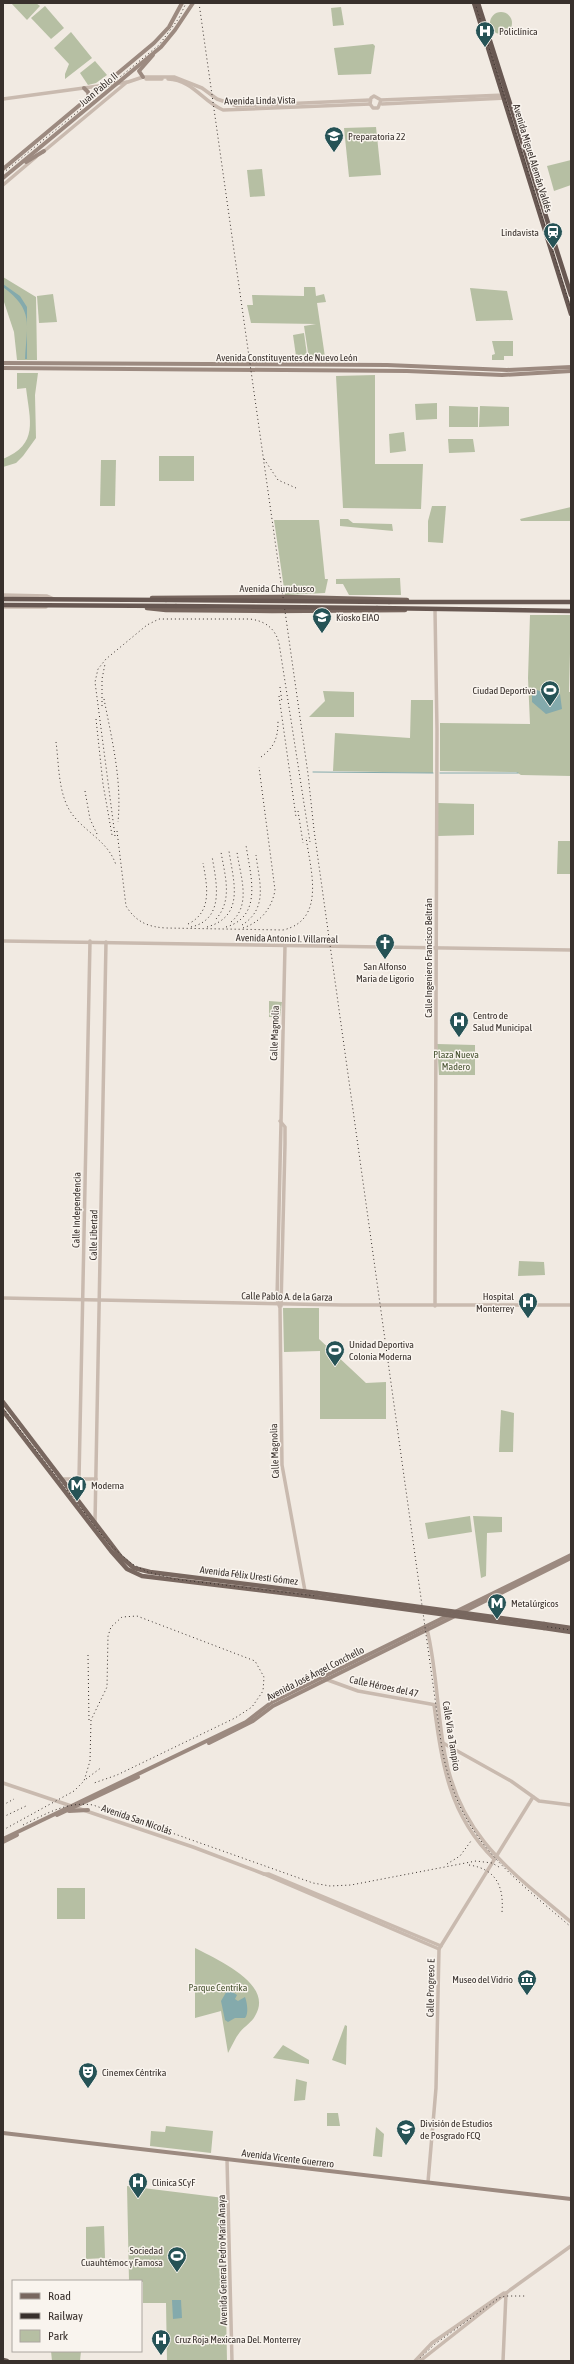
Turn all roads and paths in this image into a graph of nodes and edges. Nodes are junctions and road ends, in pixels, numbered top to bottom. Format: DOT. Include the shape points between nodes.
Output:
graph roads {
  1 [pos="182,3"];
  2 [pos="193,3"];
  3 [pos="474,3"];
  4 [pos="478,3"];
  5 [pos="482,15"];
  6 [pos="484,35"];
  7 [pos="154,53"];
  8 [pos="143,77"];
  9 [pos="136,80"];
  10 [pos="128,82"];
  11 [pos="117,83"];
  12 [pos="106,84"];
  13 [pos="84,88"];
  14 [pos="506,97"];
  15 [pos="89,98"];
  16 [pos="3,99"];
  17 [pos="207,99"];
  18 [pos="217,100"];
  19 [pos="370,102"];
  20 [pos="382,102"];
  21 [pos="520,146"];
  22 [pos="44,151"];
  23 [pos="527,154"];
  24 [pos="530,164"];
  25 [pos="3,169"];
  26 [pos="14,170"];
  27 [pos="3,178"];
  28 [pos="531,182"];
  29 [pos="3,185"];
  30 [pos="538,204"];
  31 [pos="546,216"];
  32 [pos="548,236"];
  33 [pos="558,252"];
  34 [pos="571,295"];
  35 [pos="571,314"];
  36 [pos="3,363"];
  37 [pos="306,365"];
  38 [pos="571,367"];
  39 [pos="3,368"];
  40 [pos="306,370"];
  41 [pos="458,370"];
  42 [pos="571,371"];
  43 [pos="3,595"];
  44 [pos="272,596"];
  45 [pos="292,597"];
  46 [pos="307,597"];
  47 [pos="3,599"];
  48 [pos="54,599"];
  49 [pos="141,599"];
  50 [pos="412,601"];
  51 [pos="571,602"];
  52 [pos="3,606"];
  53 [pos="52,606"];
  54 [pos="141,607"];
  55 [pos="407,610"];
  56 [pos="435,610"];
  57 [pos="272,611"];
  58 [pos="294,611"];
  59 [pos="308,611"];
  60 [pos="571,611"];
  61 [pos="3,941"];
  62 [pos="90,941"];
  63 [pos="106,942"];
  64 [pos="285,946"];
  65 [pos="436,948"];
  66 [pos="571,950"];
  67 [pos="3,1298"];
  68 [pos="83,1300"];
  69 [pos="99,1300"];
  70 [pos="280,1305"];
  71 [pos="571,1305"];
  72 [pos="435,1306"];
  73 [pos="4,1402"];
  74 [pos="3,1411"];
  75 [pos="61,1479"];
  76 [pos="79,1479"];
  77 [pos="96,1480"];
  78 [pos="95,1521"];
  79 [pos="94,1529"];
  80 [pos="571,1555"];
  81 [pos="571,1558"];
  82 [pos="305,1592"];
  83 [pos="314,1595"];
  84 [pos="457,1611"];
  85 [pos="463,1612"];
  86 [pos="446,1616"];
  87 [pos="453,1617"];
  88 [pos="544,1626"];
  89 [pos="571,1627"];
  90 [pos="427,1628"];
  91 [pos="571,1632"];
  92 [pos="320,1679"];
  93 [pos="326,1679"];
  94 [pos="436,1705"];
  95 [pos="439,1740"];
  96 [pos="443,1743"];
  97 [pos="3,1783"];
  98 [pos="533,1798"];
  99 [pos="571,1805"];
  100 [pos="75,1806"];
  101 [pos="88,1810"];
  102 [pos="65,1812"];
  103 [pos="3,1839"];
  104 [pos="3,1842"];
  105 [pos="495,1858"];
  106 [pos="571,1922"];
  107 [pos="440,1948"];
  108 [pos="3,2133"];
  109 [pos="227,2159"];
  110 [pos="428,2182"];
  111 [pos="571,2199"];
  112 [pos="571,2246"];
  113 [pos="507,2292"];
  114 [pos="3,2360"];
  115 [pos="7,2361"];
  116 [pos="232,2361"];
  117 [pos="415,2361"];
  118 [pos="420,2361"];
  119 [pos="502,2361"];
  1 -- 12 [label="main road, Juan Pablo II" via="163,35"];
  2 -- 7 [label="main road, Juan Pablo II" via="175,30"];
  3 -- 6 [label="highway"];
  4 -- 5 [label="highway"];
  5 -- 6 [label="highway"];
  5 -- 14 [label="highway"];
  6 -- 14 [label="highway"];
  7 -- 8 [label="main road" via="139,71"];
  7 -- 11 [label="main road, Juan Pablo II"];
  8 -- 9 [label="street, Avenida Linda Vista"];
  8 -- 18 [label="street, Avenida Linda Vista" via="174,77 184,80 202,88"];
  9 -- 10 [label="street, Avenida Linda Vista"];
  9 -- 17 [label="street, Avenida Linda Vista" via="176,80"];
  10 -- 11 [label="street, Avenida Linda Vista"];
  10 -- 22 [label="street"];
  11 -- 12 [label="street, Avenida Linda Vista"];
  11 -- 26 [label="main road, Juan Pablo II"];
  12 -- 13 [label="street, Avenida Linda Vista"];
  12 -- 15 [label="main road, Juan Pablo II"];
  13 -- 15 [label="main road"];
  13 -- 16 [label="street, Avenida Linda Vista"];
  14 -- 20 [label="street, Avenida Linda Vista"];
  14 -- 21 [label="highway, Avenida Miguel Alemán Valdés"];
  14 -- 23 [label="highway, Avenida Miguel Alemán Valdés"];
  15 -- 25 [label="main road, Juan Pablo II"];
  17 -- 18 [label="street"];
  17 -- 19 [label="street, Avenida Linda Vista" via="223,110"];
  18 -- 19 [label="street, Avenida Linda Vista" via="237,106"];
  19 -- 20 [label="street, Avenida Linda Vista" via="376,96"];
  19 -- 20 [label="street, Avenida Linda Vista" via="375,108"];
  21 -- 23 [label="highway"];
  21 -- 28 [label="highway, Avenida Miguel Alemán Valdés"];
  22 -- 26 [label="main road"];
  22 -- 29 [label="street"];
  23 -- 24 [label="highway, Avenida Miguel Alemán Valdés"];
  24 -- 28 [label="highway"];
  24 -- 31 [label="highway, Avenida Miguel Alemán Valdés"];
  26 -- 27 [label="main road, Juan Pablo II"];
  28 -- 30 [label="highway, Avenida Miguel Alemán Valdés"];
  30 -- 31 [label="highway"];
  30 -- 32 [label="highway, Avenida Miguel Alemán Valdés"];
  31 -- 32 [label="highway"];
  31 -- 33 [label="highway, Avenida Miguel Alemán Valdés"];
  32 -- 33 [label="highway"];
  32 -- 35 [label="highway, Avenida Miguel Alemán Valdés"];
  33 -- 34 [label="highway, Avenida Miguel Alemán Valdés"];
  36 -- 37 [label="main road, Avenida Constituyentes de Nuevo León"];
  37 -- 40 [label="main road"];
  37 -- 41 [label="main road, Avenida Constituyentes de Nuevo León"];
  38 -- 41 [label="main road"];
  39 -- 40 [label="main road, Avenida Constituyentes de Nuevo León"];
  40 -- 41 [label="main road, Avenida Constituyentes de Nuevo León"];
  41 -- 42 [label="main road, Avenida Constituyentes de Nuevo León" via="502,375"];
  43 -- 48 [label="street" via="47,596"];
  44 -- 45 [label="main road, Avenida Churubusco"];
  44 -- 49 [label="main road, Avenida Churubusco"];
  44 -- 57 [label="main road" via="267,603"];
  45 -- 46 [label="main road, Avenida Churubusco"];
  45 -- 58 [label="main road"];
  46 -- 50 [label="main road, Avenida Churubusco" via="389,598"];
  46 -- 59 [label="main road" via="303,604"];
  47 -- 48 [label="highway, Avenida Churubusco"];
  48 -- 49 [label="highway, Avenida Churubusco"];
  49 -- 50 [label="highway, Avenida Churubusco, bridge"];
  50 -- 51 [label="highway, Avenida Churubusco"];
  52 -- 53 [label="highway, Avenida Churubusco"];
  52 -- 53 [label="street"];
  53 -- 54 [label="highway, Avenida Churubusco"];
  54 -- 55 [label="highway, Avenida Churubusco, bridge"];
  54 -- 57 [label="main road, Avenida Churubusco" via="166,610"];
  55 -- 56 [label="highway, Avenida Churubusco"];
  55 -- 59 [label="main road, Avenida Churubusco"];
  56 -- 60 [label="highway, Avenida Churubusco"];
  56 -- 65 [label="street, Calle Ingeniero Francisco Beltrán"];
  57 -- 58 [label="main road, Avenida Churubusco"];
  58 -- 59 [label="main road, Avenida Churubusco"];
  61 -- 62 [label="street, Avenida Antonio I. Villarreal"];
  62 -- 63 [label="street, Avenida Antonio I. Villarreal"];
  62 -- 68 [label="street, Calle Independencia"];
  63 -- 64 [label="street, Avenida Antonio I. Villarreal"];
  63 -- 69 [label="street, Calle Libertad"];
  64 -- 65 [label="street, Avenida Antonio I. Villarreal"];
  64 -- 70 [label="street, Calle Magnolia" via="280,1121"];
  65 -- 66 [label="street, Avenida Antonio I. Villarreal"];
  65 -- 72 [label="street, Calle Ingeniero Francisco Beltrán"];
  67 -- 68 [label="street, Calle Pablo A. de la Garza"];
  68 -- 69 [label="street, Calle Pablo A. de la Garza"];
  68 -- 76 [label="street, Calle Independencia"];
  69 -- 70 [label="street, Calle Pablo A. de la Garza"];
  69 -- 77 [label="street, Calle Libertad"];
  70 -- 72 [label="street, Calle Pablo A. de la Garza"];
  70 -- 82 [label="street, Calle Magnolia" via="282,1465"];
  71 -- 72 [label="street, Calle Pablo A. de la Garza"];
  73 -- 75 [label="main road, Avenida Félix Uresti Gómez"];
  74 -- 79 [label="main road, Avenida Félix Uresti Gómez"];
  75 -- 76 [label="street"];
  75 -- 78 [label="main road, Avenida Félix Uresti Gómez"];
  76 -- 77 [label="street"];
  77 -- 78 [label="street, Calle Libertad"];
  78 -- 79 [label="street, Calle Libertad"];
  78 -- 82 [label="main road, Avenida Félix Uresti Gómez" via="121,1557 141,1570"];
  79 -- 83 [label="main road, Avenida Félix Uresti Gómez" via="123,1566 138,1575"];
  80 -- 84 [label="main road, Avenida José Ángel Conchello"];
  81 -- 85 [label="main road, Avenida José Ángel Conchello"];
  82 -- 83 [label="main road, Avenida Félix Uresti Gómez"];
  83 -- 84 [label="street"];
  83 -- 86 [label="street"];
  83 -- 88 [label="main road, Avenida Félix Uresti Gómez, bridge"];
  84 -- 85 [label="street"];
  84 -- 86 [label="main road, Avenida José Ángel Conchello"];
  85 -- 87 [label="main road, Avenida José Ángel Conchello"];
  85 -- 89 [label="street"];
  86 -- 87 [label="street"];
  86 -- 90 [label="main road, Avenida José Ángel Conchello"];
  87 -- 90 [label="main road, Avenida José Ángel Conchello"];
  87 -- 91 [label="street"];
  88 -- 89 [label="main road, Avenida Félix Uresti Gómez"];
  88 -- 91 [label="main road, Avenida Félix Uresti Gómez"];
  90 -- 92 [label="main road, Avenida José Ángel Conchello"];
  90 -- 93 [label="main road, Avenida José Ángel Conchello"];
  90 -- 94 [label="street, Calle Vía a Tampico"];
  92 -- 93 [label="street"];
  92 -- 100 [label="main road, Avenida José Ángel Conchello" via="272,1702 246,1722"];
  93 -- 94 [label="street, Calle Héroes del 47" via="358,1691"];
  93 -- 100 [label="main road, Avenida José Ángel Conchello" via="269,1708 248,1724"];
  94 -- 95 [label="street, Calle Vía a Tampico"];
  94 -- 96 [label="street, Calle Vía a Tampico"];
  95 -- 96 [label="street"];
  95 -- 105 [label="street, Calle Vía a Tampico" via="448,1785 463,1820 476,1839"];
  96 -- 98 [label="street" via="512,1781"];
  96 -- 105 [label="street, Calle Vía a Tampico" via="452,1784 465,1815"];
  97 -- 100 [label="street, Avenida San Nicolás"];
  98 -- 99 [label="street"];
  98 -- 105 [label="street, Calle Progreso E"];
  100 -- 101 [label="street, Avenida San Nicolás"];
  100 -- 102 [label="main road, Avenida José Ángel Conchello"];
  100 -- 103 [label="main road, Avenida José Ángel Conchello"];
  101 -- 102 [label="main road"];
  101 -- 107 [label="street, Avenida San Nicolás" via="264,1874"];
  102 -- 104 [label="main road, Avenida José Ángel Conchello"];
  105 -- 106 [label="street"];
  105 -- 107 [label="street, Calle Progreso E"];
  107 -- 110 [label="street, Calle Progreso E" via="436,2088"];
  108 -- 109 [label="main road, Avenida Vicente Guerrero"];
  109 -- 110 [label="main road, Avenida Vicente Guerrero"];
  109 -- 116 [label="street, Avenida General Pedro María Anaya"];
  110 -- 111 [label="main road, Avenida Vicente Guerrero"];
  112 -- 113 [label="street"];
  113 -- 117 [label="street" via="432,2343"];
  113 -- 118 [label="street"];
  113 -- 119 [label="street"];
  114 -- 115 [label="highway"];
}
